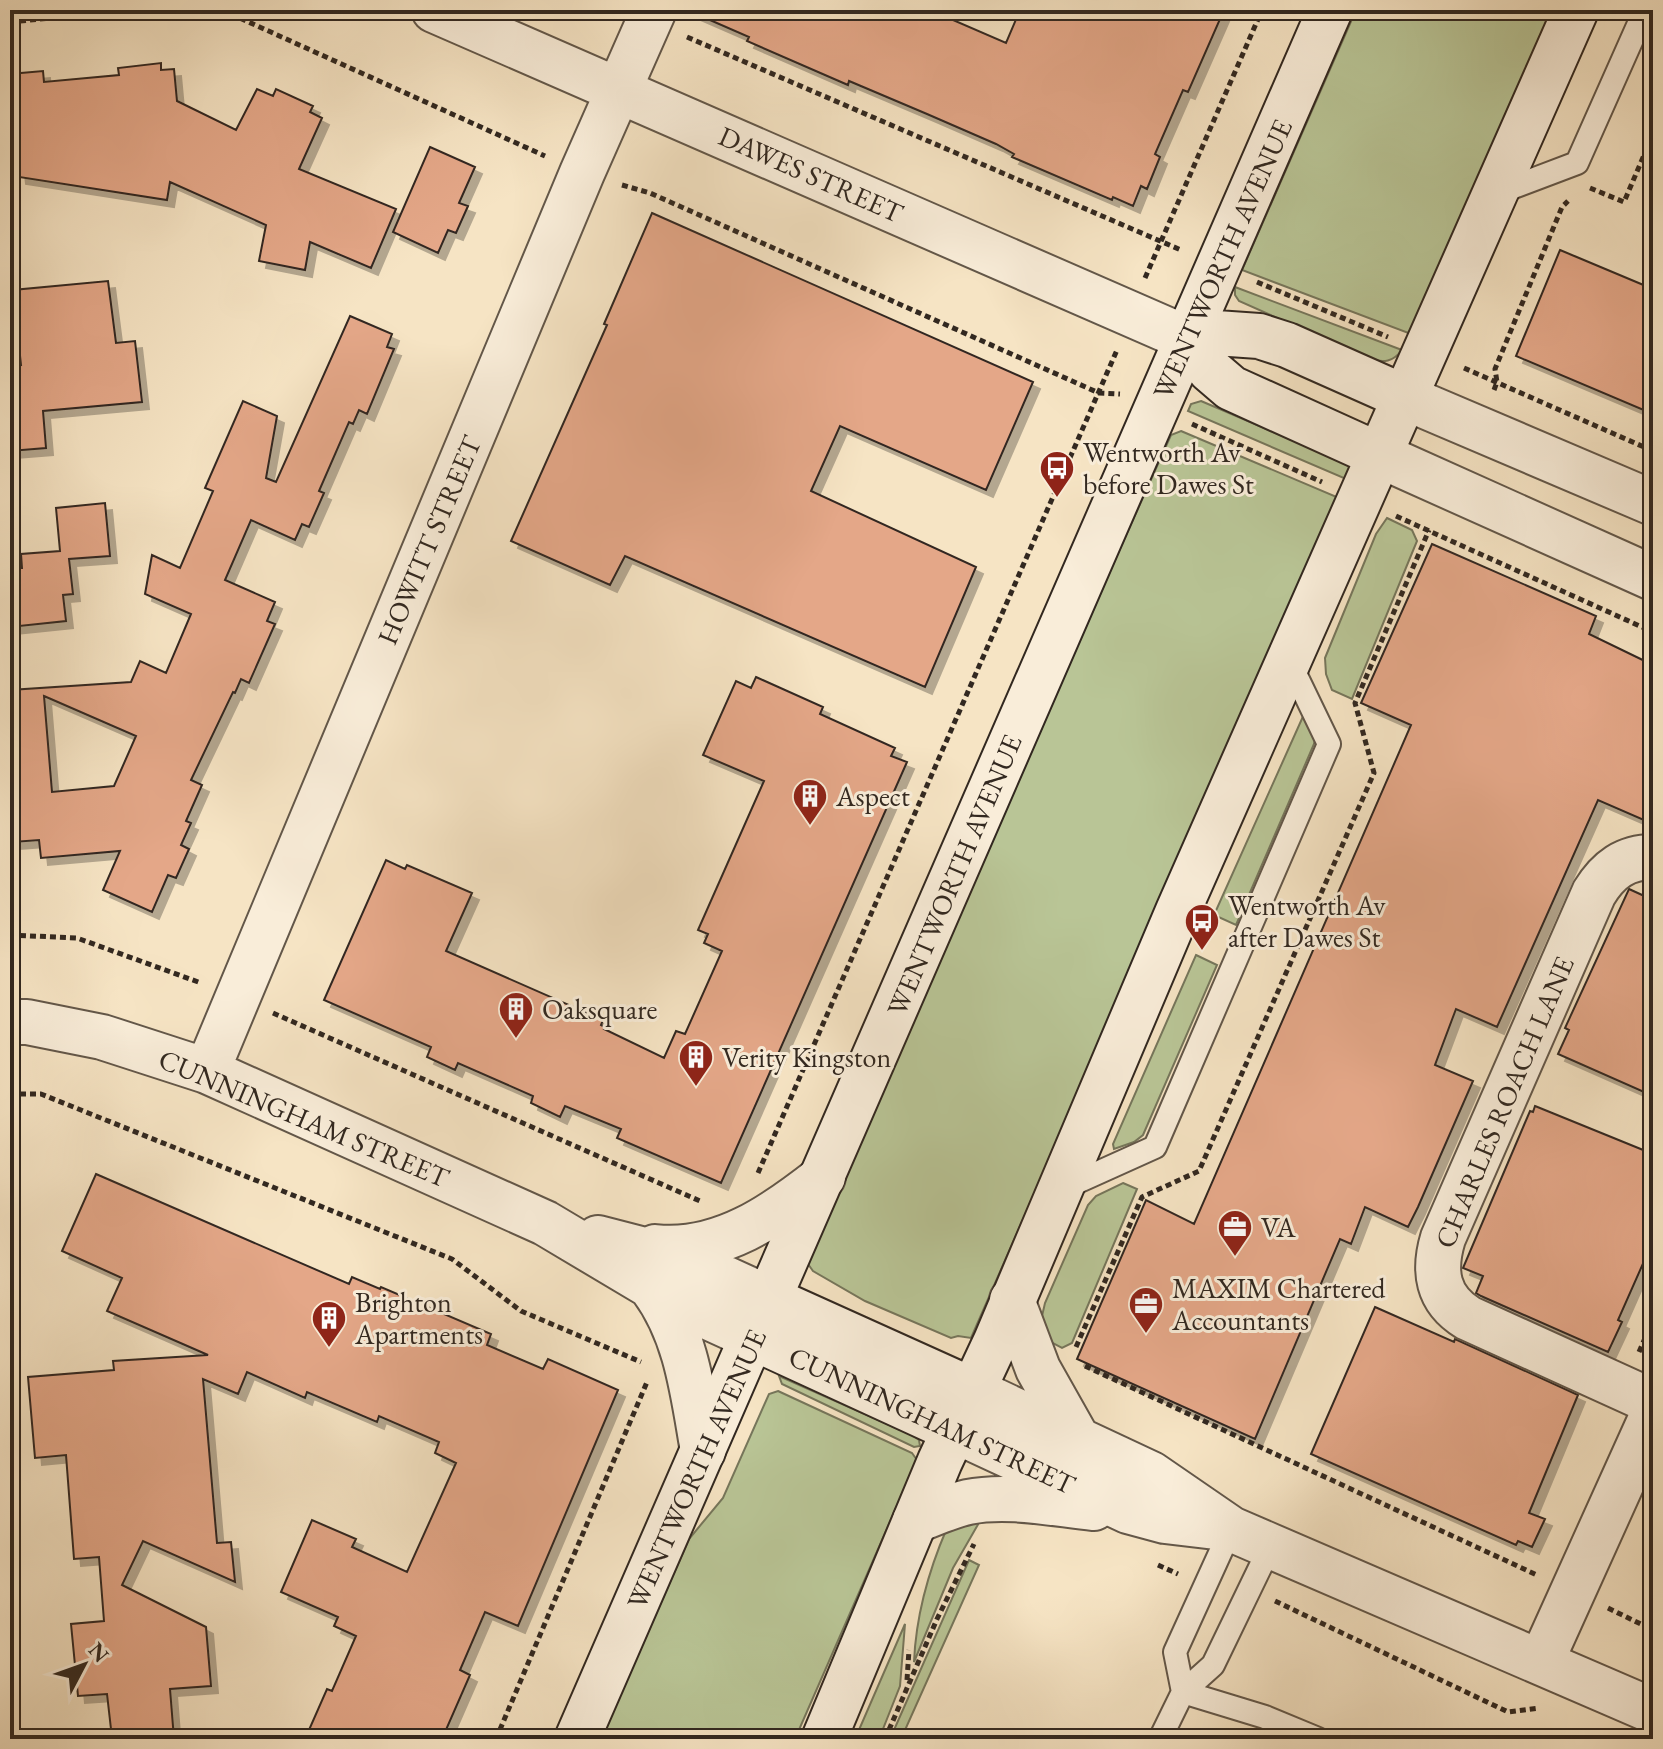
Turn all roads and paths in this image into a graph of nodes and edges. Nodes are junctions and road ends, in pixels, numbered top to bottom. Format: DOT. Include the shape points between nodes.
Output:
graph roads {
  1 [pos="132,10"];
  2 [pos="222,10"];
  3 [pos="434,10"];
  4 [pos="1262,10"];
  5 [pos="1330,10"];
  6 [pos="1576,10"];
  7 [pos="1645,10"];
  8 [pos="651,15"];
  9 [pos="10,22"];
  10 [pos="619,90"];
  11 [pos="1653,134"];
  12 [pos="582,173"];
  13 [pos="1582,185"];
  14 [pos="1494,194"];
  15 [pos="1572,196"];
  16 [pos="1160,241"];
  17 [pos="1220,266"];
  18 [pos="1188,339"];
  19 [pos="1424,352"];
  20 [pos="1497,382"];
  21 [pos="1404,397"];
  22 [pos="1653,451"];
  23 [pos="1379,455"];
  24 [pos="1560,463"];
  25 [pos="1653,503"];
  26 [pos="1534,525"];
  27 [pos="1653,578"];
  28 [pos="1289,661"];
  29 [pos="1653,857"];
  30 [pos="10,935"];
  31 [pos="237,997"];
  32 [pos="10,1022"];
  33 [pos="207,1071"];
  34 [pos="10,1094"];
  35 [pos="823,1177"];
  36 [pos="752,1186"];
  37 [pos="1059,1190"];
  38 [pos="712,1206"];
  39 [pos="545,1223"];
  40 [pos="621,1244"];
  41 [pos="650,1285"];
  42 [pos="1012,1300"];
  43 [pos="762,1319"];
  44 [pos="1085,1365"];
  45 [pos="654,1367"];
  46 [pos="647,1381"];
  47 [pos="974,1391"];
  48 [pos="1653,1402"];
  49 [pos="1653,1414"];
  50 [pos="954,1430"];
  51 [pos="1078,1440"];
  52 [pos="703,1451"];
  53 [pos="1128,1511"];
  54 [pos="915,1521"];
  55 [pos="1231,1529"];
  56 [pos="1270,1547"];
  57 [pos="967,1553"];
  58 [pos="1150,1561"];
  59 [pos="1205,1585"];
  60 [pos="1573,1592"];
  61 [pos="1244,1602"];
  62 [pos="1653,1630"];
  63 [pos="10,1639"];
  64 [pos="1541,1662"];
  65 [pos="1183,1692"];
  66 [pos="1548,1707"];
  67 [pos="1653,1711"];
  68 [pos="20,1739"];
  69 [pos="496,1739"];
  70 [pos="577,1739"];
  71 [pos="824,1739"];
  72 [pos="885,1739"];
  73 [pos="1160,1739"];
  74 [pos="1318,1739"];
  1 -- 9 [label="path"];
  2 -- 12 [label="path"];
  3 -- 10 [label="street, DAWES STREET"];
  4 -- 16 [label="path"];
  5 -- 17 [label="street, WENTWORTH AVENUE"];
  6 -- 14 [label="street"];
  7 -- 14 [label="lane" via="1577,163"];
  8 -- 10 [label="street, HOWITT STREET"];
  8 -- 16 [label="path"];
  10 -- 12 [label="street, HOWITT STREET"];
  10 -- 18 [label="street, DAWES STREET"];
  11 -- 13 [label="path" via="1624,202"];
  12 -- 31 [label="street, HOWITT STREET"];
  12 -- 36 [label="path" via="650,193 1099,393"];
  14 -- 19 [label="street"];
  15 -- 20 [label="path" via="1562,207 1495,369"];
  16 -- 17 [label="path"];
  17 -- 18 [label="street, WENTWORTH AVENUE"];
  17 -- 19 [label="path"];
  18 -- 21 [label="street" via="1216,333 1259,336"];
  18 -- 23 [label="street" via="1231,388"];
  18 -- 35 [label="street, WENTWORTH AVENUE"];
  19 -- 20 [label="path"];
  19 -- 21 [label="street"];
  20 -- 22 [label="path"];
  21 -- 23 [label="street"];
  21 -- 24 [label="street"];
  23 -- 26 [label="street"];
  23 -- 28 [label="street"];
  24 -- 25 [label="street"];
  24 -- 26 [label="street"];
  26 -- 27 [label="street"];
  28 -- 37 [label="street"];
  28 -- 37 [label="lane" via="1329,744 1155,1147"];
  29 -- 48 [label="street, CHARLES ROACH LANE" via="1619,865 1594,893 1443,1238 1437,1268 1447,1300 1468,1318"];
  30 -- 31 [label="path" via="77,938"];
  31 -- 33 [label="street, HOWITT STREET"];
  31 -- 38 [label="path"];
  32 -- 33 [label="street, CUNNINGHAM STREET" via="102,1037"];
  33 -- 39 [label="street, CUNNINGHAM STREET"];
  34 -- 45 [label="path" via="41,1094 452,1259 521,1311"];
  35 -- 40 [label="street, CUNNINGHAM STREET" via="777,1212 739,1232 684,1247"];
  35 -- 43 [label="street, WENTWORTH AVENUE"];
  37 -- 42 [label="street"];
  39 -- 40 [label="street, CUNNINGHAM STREET"];
  39 -- 41 [label="street, CUNNINGHAM STREET"];
  40 -- 43 [label="street, CUNNINGHAM STREET" via="687,1261"];
  41 -- 43 [label="street, CUNNINGHAM STREET" via="700,1314"];
  41 -- 52 [label="street, CUNNINGHAM STREET" via="679,1336"];
  42 -- 47 [label="street"];
  42 -- 51 [label="street, CUNNINGHAM STREET" via="1038,1369"];
  43 -- 47 [label="street, CUNNINGHAM STREET"];
  43 -- 50 [label="street, CUNNINGHAM STREET"];
  43 -- 52 [label="street, WENTWORTH AVENUE"];
  44 -- 60 [label="path"];
  46 -- 69 [label="path"];
  47 -- 50 [label="street"];
  47 -- 51 [label="street, CUNNINGHAM STREET"];
  49 -- 60 [label="street"];
  50 -- 53 [label="street, CUNNINGHAM STREET"];
  50 -- 54 [label="street"];
  51 -- 55 [label="street, CUNNINGHAM STREET" via="1151,1474"];
  52 -- 70 [label="street, WENTWORTH AVENUE"];
  53 -- 54 [label="street, CUNNINGHAM STREET" via="984,1500"];
  53 -- 55 [label="street, CUNNINGHAM STREET"];
  54 -- 71 [label="street"];
  55 -- 56 [label="street, CUNNINGHAM STREET"];
  55 -- 59 [label="lane"];
  56 -- 61 [label="lane"];
  56 -- 64 [label="street, CUNNINGHAM STREET"];
  57 -- 72 [label="path"];
  58 -- 59 [label="path"];
  59 -- 65 [label="lane" via="1175,1652"];
  60 -- 62 [label="path"];
  60 -- 64 [label="street"];
  61 -- 65 [label="lane" via="1213,1665"];
  61 -- 66 [label="path" via="1265,1612 1275,1601 1508,1712"];
  63 -- 68 [label="path"];
  64 -- 67 [label="street, CUNNINGHAM STREET"];
  65 -- 73 [label="lane"];
  65 -- 74 [label="lane"];
}
